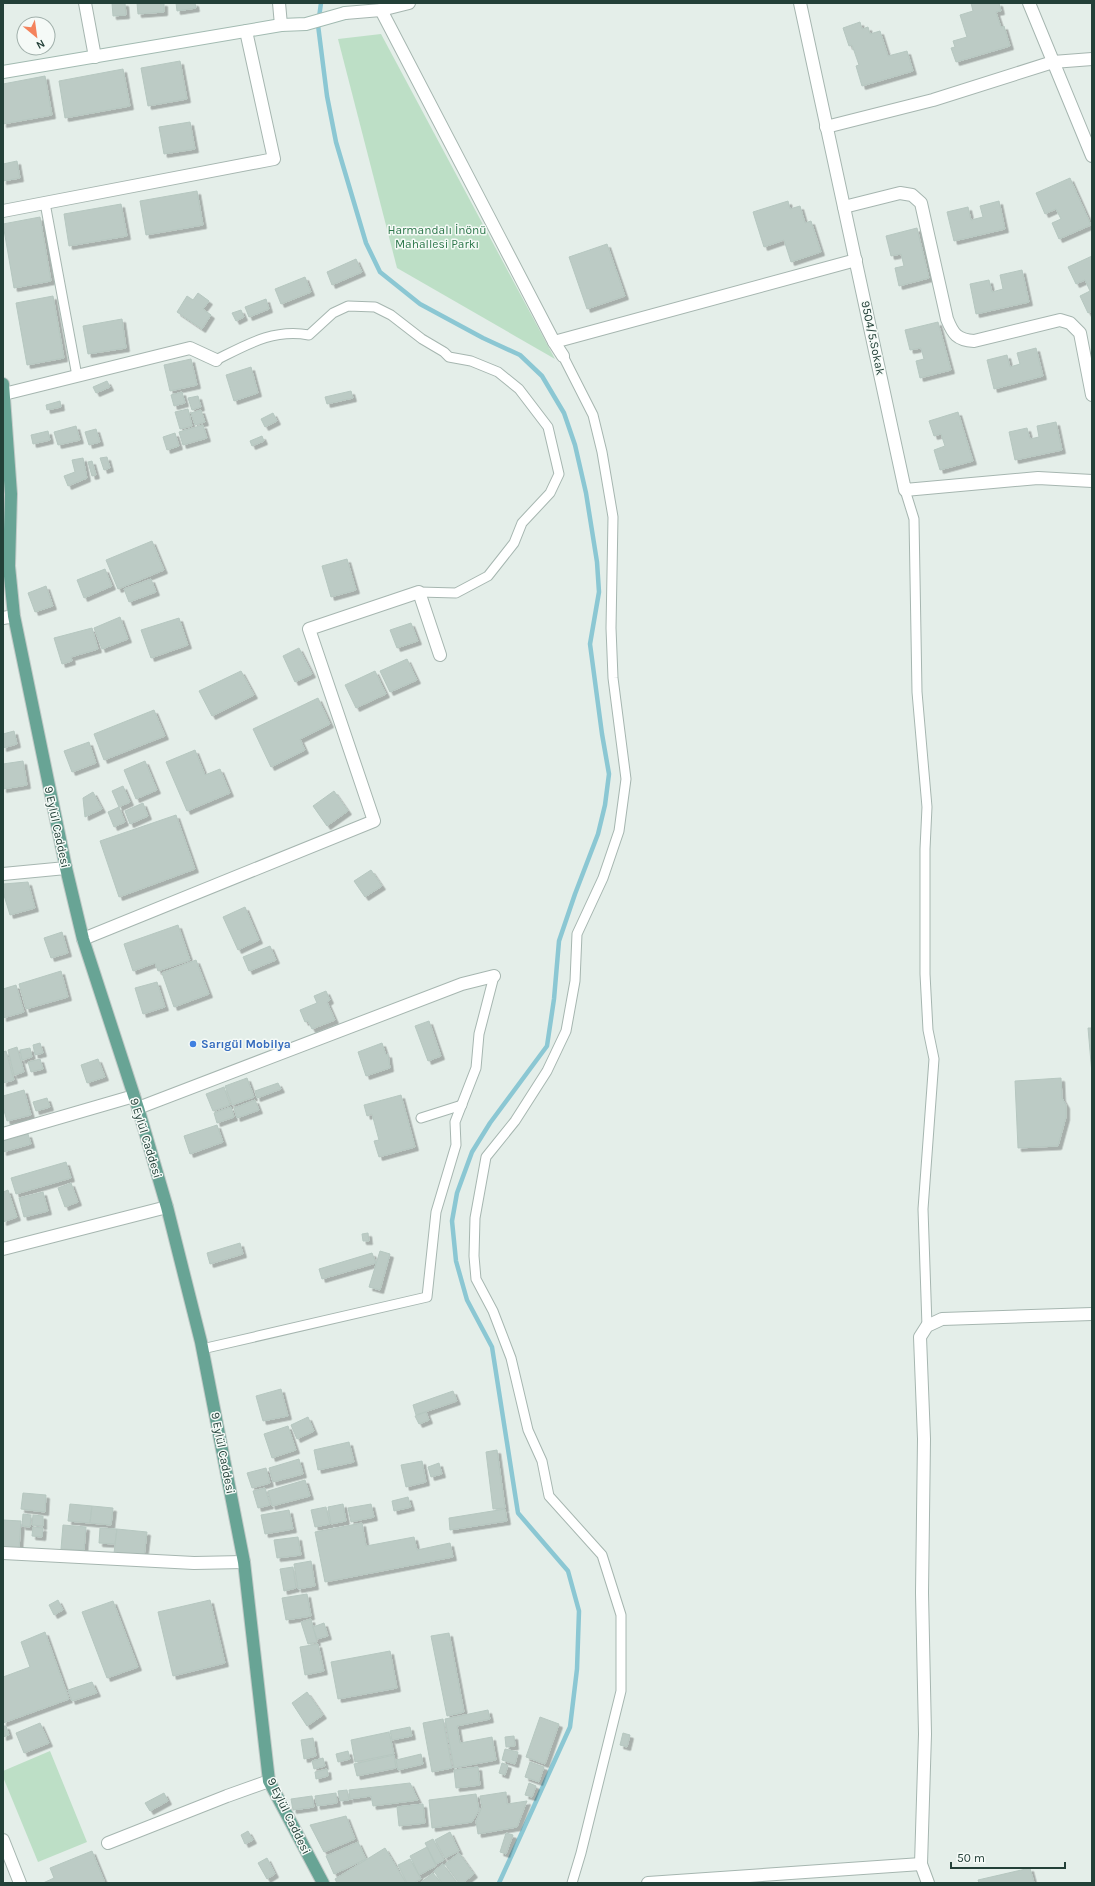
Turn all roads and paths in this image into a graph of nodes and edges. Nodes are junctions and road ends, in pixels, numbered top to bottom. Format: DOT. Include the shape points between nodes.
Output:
graph roads {
  1 [pos="85,3"];
  2 [pos="279,3"];
  3 [pos="409,3"];
  4 [pos="800,3"];
  5 [pos="1029,3"];
  6 [pos="381,10"];
  7 [pos="281,26"];
  8 [pos="246,31"];
  9 [pos="95,56"];
  10 [pos="1092,59"];
  11 [pos="1053,62"];
  12 [pos="3,72"];
  13 [pos="826,127"];
  14 [pos="1092,156"];
  15 [pos="45,203"];
  16 [pos="844,207"];
  17 [pos="3,211"];
  18 [pos="856,260"];
  19 [pos="554,342"];
  20 [pos="564,356"];
  21 [pos="216,360"];
  22 [pos="77,376"];
  23 [pos="3,389"];
  24 [pos="1092,395"];
  25 [pos="1092,481"];
  26 [pos="905,490"];
  27 [pos="419,592"];
  28 [pos="9,617"];
  29 [pos="440,655"];
  30 [pos="66,868"];
  31 [pos="3,874"];
  32 [pos="83,939"];
  33 [pos="494,976"];
  34 [pos="136,1102"];
  35 [pos="462,1105"];
  36 [pos="421,1118"];
  37 [pos="3,1134"];
  38 [pos="167,1207"];
  39 [pos="3,1249"];
  40 [pos="1092,1314"];
  41 [pos="927,1326"];
  42 [pos="202,1349"];
  43 [pos="3,1554"];
  44 [pos="244,1562"];
  45 [pos="269,1781"];
  46 [pos="3,1840"];
  47 [pos="108,1843"];
  48 [pos="921,1864"];
  49 [pos="20,1883"];
  50 [pos="323,1883"];
  51 [pos="572,1883"];
  52 [pos="648,1883"];
  53 [pos="928,1883"];
  1 -- 9 [label="street"];
  2 -- 7 [label="street"];
  3 -- 6 [label="street"];
  4 -- 13 [label="street, 9504/5.Sokak"];
  5 -- 11 [label="street"];
  6 -- 7 [label="street" via="345,13 306,24"];
  6 -- 19 [label="street"];
  7 -- 8 [label="street"];
  8 -- 9 [label="street"];
  8 -- 15 [label="street" via="274,159"];
  9 -- 12 [label="street"];
  10 -- 11 [label="street"];
  11 -- 13 [label="street" via="933,100"];
  11 -- 14 [label="street"];
  13 -- 16 [label="street, 9504/5.Sokak"];
  15 -- 17 [label="street"];
  15 -- 22 [label="lane"];
  16 -- 18 [label="street, 9504/5.Sokak"];
  16 -- 24 [label="street" via="900,193 912,195 921,203 947,319 952,330 962,340 974,341 1060,320 1070,323 1080,333"];
  18 -- 19 [label="street"];
  18 -- 26 [label="street, 9504/5.Sokak"];
  19 -- 20 [label="street"];
  20 -- 51 [label="lane" via="593,415 613,517 613,678 626,779 619,831 603,878 577,934 574,981 566,1031 547,1071 515,1121 486,1157 475,1218 474,1256 476,1279 494,1311 511,1358 528,1430 542,1461 549,1496 602,1555 621,1615 621,1691"];
  21 -- 22 [label="street" via="190,348"];
  21 -- 27 [label="lane" via="254,341 295,332 309,335 333,313 348,306 375,307 391,315 449,357 471,361 498,372 519,389 548,427 559,474 550,492 522,523 514,543 488,576 456,593"];
  22 -- 23 [label="street"];
  23 -- 28 [label="main road, 9 Eylül Caddesi" via="11,494"];
  25 -- 26 [label="street" via="1038,478"];
  26 -- 41 [label="lane" via="914,519 917,692 927,807 925,974 928,1030 934,1060 923,1209"];
  27 -- 29 [label="street"];
  27 -- 32 [label="street" via="309,629 374,821"];
  28 -- 30 [label="main road, 9 Eylül Caddesi"];
  30 -- 31 [label="street"];
  30 -- 32 [label="main road, 9 Eylül Caddesi"];
  32 -- 34 [label="main road, 9 Eylül Caddesi"];
  33 -- 34 [label="street" via="462,984"];
  33 -- 35 [label="lane" via="479,1034 476,1068"];
  34 -- 37 [label="street"];
  34 -- 38 [label="main road, 9 Eylül Caddesi"];
  35 -- 36 [label="lane"];
  35 -- 42 [label="lane" via="456,1122 456,1145 436,1212 427,1297"];
  38 -- 39 [label="street"];
  38 -- 42 [label="main road, 9 Eylül Caddesi"];
  40 -- 41 [label="street" via="942,1319"];
  41 -- 48 [label="street" via="920,1337 924,1439 922,1593 925,1734"];
  42 -- 44 [label="main road, 9 Eylül Caddesi"];
  43 -- 44 [label="street" via="194,1563"];
  44 -- 45 [label="main road, 9 Eylül Caddesi"];
  45 -- 47 [label="street"];
  45 -- 50 [label="main road, 9 Eylül Caddesi"];
  46 -- 49 [label="street"];
  48 -- 52 [label="street"];
  48 -- 53 [label="street"];
}
